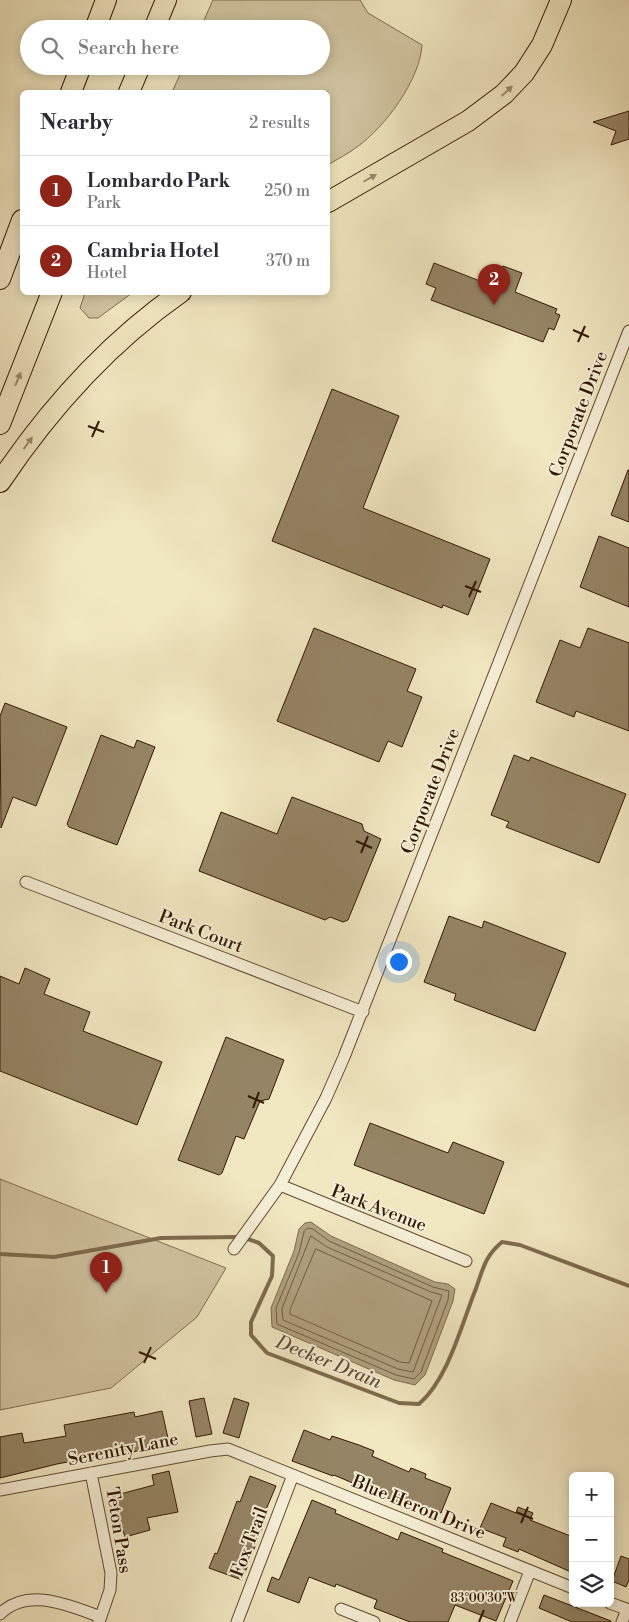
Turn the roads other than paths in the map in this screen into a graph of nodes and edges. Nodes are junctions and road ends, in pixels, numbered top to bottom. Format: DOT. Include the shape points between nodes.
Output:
graph roads {
  1 [pos="106,0"];
  2 [pos="166,0"];
  3 [pos="561,0"];
  4 [pos="98,20"];
  5 [pos="158,20"];
  6 [pos="78,75"];
  7 [pos="136,75"];
  8 [pos="72,90"];
  9 [pos="130,90"];
  10 [pos="330,201"];
  11 [pos="20,225"];
  12 [pos="0,279"];
  13 [pos="51,295"];
  14 [pos="177,295"];
  15 [pos="629,331"];
  16 [pos="0,424"];
  17 [pos="0,482"];
  18 [pos="26,882"];
  19 [pos="363,1012"];
  20 [pos="280,1186"];
  21 [pos="234,1249"];
  22 [pos="466,1261"];
  23 [pos="251,1458"];
  24 [pos="92,1473"];
  25 [pos="293,1475"];
  26 [pos="0,1490"];
  27 [pos="530,1571"];
  28 [pos="569,1586"];
  29 [pos="614,1605"];
  30 [pos="342,1609"];
  31 [pos="628,1610"];
  32 [pos="0,1614"];
  33 [pos="100,1619"];
  34 [pos="237,1622"];
  35 [pos="374,1622"];
  36 [pos="510,1622"];
  37 [pos="622,1622"];
  1 -- 4 [label="highway"];
  2 -- 5 [label="highway"];
  10 -- 3 [label="highway, one-way" via="468,120 504,94 524,73 542,45"];
  6 -- 8 [label="highway"];
  7 -- 9 [label="highway"];
  11 -- 12 [label="highway"];
  16 -- 13 [label="highway, one-way"];
  17 -- 14 [label="highway, one-way" via="95,363"];
  15 -- 19 [label="street, Corporate Drive"];
  18 -- 19 [label="street, Park Court"];
  19 -- 20 [label="street, Corporate Drive" via="326,1098"];
  20 -- 21 [label="street, Corporate Drive"];
  20 -- 22 [label="street, Park Avenue"];
  23 -- 24 [label="street, Serenity Lane" via="228,1449"];
  23 -- 25 [label="street, Blue Heron Drive"];
  24 -- 26 [label="street, Serenity Lane"];
  24 -- 33 [label="street, Teton Pass" via="111,1573 110,1590"];
  25 -- 27 [label="street, Blue Heron Drive"];
  25 -- 34 [label="street, Fox Trail"];
  27 -- 28 [label="street, Blue Heron Drive"];
  27 -- 36 [label="street"];
  29 -- 31 [label="street"];
  30 -- 35 [label="street"];
  31 -- 37 [label="street"];
  32 -- 33 [label="street" via="22,1601 40,1599"];
}
